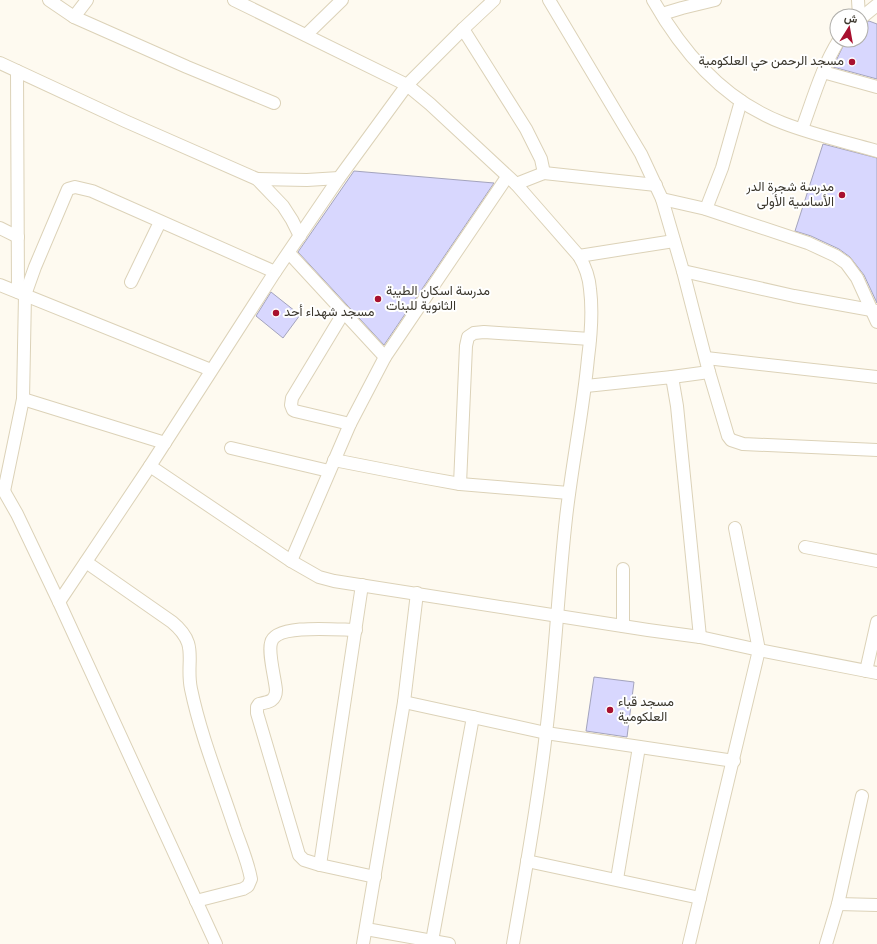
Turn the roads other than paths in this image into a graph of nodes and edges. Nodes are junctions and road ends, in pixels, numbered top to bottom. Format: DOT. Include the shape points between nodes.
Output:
graph roads {
  1 [pos="49,0"];
  2 [pos="87,0"];
  3 [pos="234,0"];
  4 [pos="342,0"];
  5 [pos="494,0"];
  6 [pos="549,0"];
  7 [pos="653,0"];
  8 [pos="715,0"];
  9 [pos="662,14"];
  10 [pos="74,17"];
  11 [pos="463,29"];
  12 [pos="306,35"];
  13 [pos="834,48"];
  14 [pos="0,63"];
  15 [pos="17,71"];
  16 [pos="823,72"];
  17 [pos="407,85"];
  18 [pos="877,87"];
  19 [pos="741,101"];
  20 [pos="274,103"];
  21 [pos="802,129"];
  22 [pos="877,151"];
  23 [pos="544,173"];
  24 [pos="339,178"];
  25 [pos="257,179"];
  26 [pos="512,181"];
  27 [pos="656,185"];
  28 [pos="662,199"];
  29 [pos="706,209"];
  30 [pos="160,222"];
  31 [pos="0,228"];
  32 [pos="300,236"];
  33 [pos="18,237"];
  34 [pos="674,242"];
  35 [pos="289,252"];
  36 [pos="579,256"];
  37 [pos="683,271"];
  38 [pos="275,272"];
  39 [pos="131,282"];
  40 [pos="0,285"];
  41 [pos="21,293"];
  42 [pos="874,311"];
  43 [pos="344,312"];
  44 [pos="877,322"];
  45 [pos="590,340"];
  46 [pos="385,357"];
  47 [pos="706,358"];
  48 [pos="211,370"];
  49 [pos="709,372"];
  50 [pos="672,377"];
  51 [pos="877,377"];
  52 [pos="586,386"];
  53 [pos="23,399"];
  54 [pos="350,424"];
  55 [pos="165,443"];
  56 [pos="231,448"];
  57 [pos="877,450"];
  58 [pos="332,465"];
  59 [pos="150,466"];
  60 [pos="460,484"];
  61 [pos="2,488"];
  62 [pos="569,493"];
  63 [pos="735,528"];
  64 [pos="805,548"];
  65 [pos="877,560"];
  66 [pos="291,561"];
  67 [pos="86,562"];
  68 [pos="623,569"];
  69 [pos="362,585"];
  70 [pos="417,593"];
  71 [pos="59,602"];
  72 [pos="558,616"];
  73 [pos="877,622"];
  74 [pos="623,626"];
  75 [pos="356,630"];
  76 [pos="700,637"];
  77 [pos="759,650"];
  78 [pos="871,672"];
  79 [pos="404,702"];
  80 [pos="473,717"];
  81 [pos="546,733"];
  82 [pos="639,747"];
  83 [pos="734,761"];
  84 [pos="862,796"];
  85 [pos="527,861"];
  86 [pos="320,865"];
  87 [pos="375,877"];
  88 [pos="617,879"];
  89 [pos="700,898"];
  90 [pos="196,902"];
  91 [pos="838,904"];
  92 [pos="877,905"];
  93 [pos="366,929"];
  94 [pos="432,941"];
  95 [pos="216,944"];
  96 [pos="363,944"];
  97 [pos="449,944"];
  98 [pos="513,944"];
  99 [pos="689,944"];
  100 [pos="826,944"];
  1 -- 10 [label="street"];
  2 -- 10 [label="street"];
  3 -- 12 [label="street"];
  4 -- 12 [label="street"];
  5 -- 11 [label="street"];
  6 -- 27 [label="street"];
  7 -- 9 [label="street"];
  8 -- 9 [label="street"];
  9 -- 19 [label="street" via="695,61"];
  10 -- 20 [label="street"];
  11 -- 17 [label="street"];
  11 -- 23 [label="street" via="526,129 541,159"];
  12 -- 17 [label="street"];
  13 -- 16 [label="street"];
  14 -- 15 [label="street"];
  15 -- 25 [label="street"];
  15 -- 33 [label="street"];
  16 -- 18 [label="street"];
  16 -- 21 [label="street"];
  17 -- 24 [label="street"];
  17 -- 26 [label="street"];
  19 -- 21 [label="street" via="774,119"];
  19 -- 29 [label="street" via="722,168"];
  21 -- 22 [label="street"];
  23 -- 26 [label="street"];
  23 -- 27 [label="street"];
  24 -- 25 [label="street"];
  24 -- 32 [label="street"];
  25 -- 32 [label="street" via="283,206"];
  26 -- 36 [label="street"];
  26 -- 46 [label="street"];
  27 -- 28 [label="street"];
  28 -- 29 [label="street"];
  28 -- 34 [label="street"];
  29 -- 42 [label="street" via="808,243 836,256 852,269"];
  30 -- 38 [label="street"];
  30 -- 39 [label="street"];
  30 -- 41 [label="street" via="92,191 80,187 68,189"];
  31 -- 33 [label="street"];
  32 -- 35 [label="street"];
  33 -- 41 [label="street"];
  34 -- 36 [label="street"];
  34 -- 37 [label="street"];
  35 -- 38 [label="street"];
  35 -- 43 [label="street"];
  36 -- 45 [label="street" via="585,267 590,289"];
  37 -- 42 [label="street"];
  37 -- 47 [label="street"];
  38 -- 48 [label="street"];
  40 -- 41 [label="street"];
  41 -- 48 [label="street"];
  41 -- 53 [label="street"];
  42 -- 44 [label="street"];
  43 -- 46 [label="street"];
  43 -- 54 [label="street" via="292,398 291,405 295,411"];
  45 -- 52 [label="street"];
  45 -- 60 [label="street" via="484,332 468,336"];
  46 -- 54 [label="street"];
  47 -- 49 [label="street"];
  47 -- 51 [label="street"];
  48 -- 55 [label="street"];
  49 -- 50 [label="street"];
  49 -- 57 [label="street" via="725,431 731,440 749,444"];
  50 -- 52 [label="street"];
  50 -- 76 [label="street"];
  52 -- 62 [label="street"];
  53 -- 55 [label="street"];
  53 -- 61 [label="street"];
  54 -- 58 [label="street"];
  55 -- 59 [label="street"];
  56 -- 58 [label="street"];
  58 -- 60 [label="street" via="401,473"];
  58 -- 66 [label="street"];
  59 -- 66 [label="street"];
  59 -- 67 [label="street"];
  60 -- 62 [label="street"];
  61 -- 71 [label="street"];
  62 -- 72 [label="street"];
  63 -- 77 [label="street"];
  64 -- 65 [label="street"];
  66 -- 69 [label="street" via="319,577"];
  67 -- 71 [label="street"];
  67 -- 90 [label="street" via="172,622 181,629 188,641 193,700 251,879 248,886 243,889"];
  68 -- 74 [label="street"];
  69 -- 70 [label="street"];
  69 -- 75 [label="street"];
  70 -- 72 [label="street"];
  70 -- 79 [label="street"];
  71 -- 90 [label="street"];
  72 -- 74 [label="street"];
  72 -- 81 [label="street"];
  73 -- 78 [label="street"];
  74 -- 76 [label="street"];
  75 -- 86 [label="street"];
  75 -- 86 [label="street" via="314,629 277,634 270,644 276,696 271,701 259,704 257,710 299,855 304,860"];
  76 -- 77 [label="street"];
  77 -- 78 [label="street"];
  77 -- 83 [label="street"];
  79 -- 80 [label="street"];
  79 -- 87 [label="street"];
  80 -- 81 [label="street"];
  80 -- 94 [label="street"];
  81 -- 82 [label="street"];
  81 -- 85 [label="street"];
  82 -- 83 [label="street"];
  82 -- 88 [label="street"];
  83 -- 89 [label="street"];
  84 -- 91 [label="street"];
  85 -- 88 [label="street"];
  85 -- 98 [label="street"];
  86 -- 87 [label="street"];
  87 -- 93 [label="street"];
  88 -- 89 [label="street"];
  89 -- 99 [label="street"];
  90 -- 95 [label="street"];
  91 -- 92 [label="street"];
  91 -- 100 [label="street"];
  93 -- 94 [label="street"];
  93 -- 96 [label="street"];
  94 -- 97 [label="street"];
}
